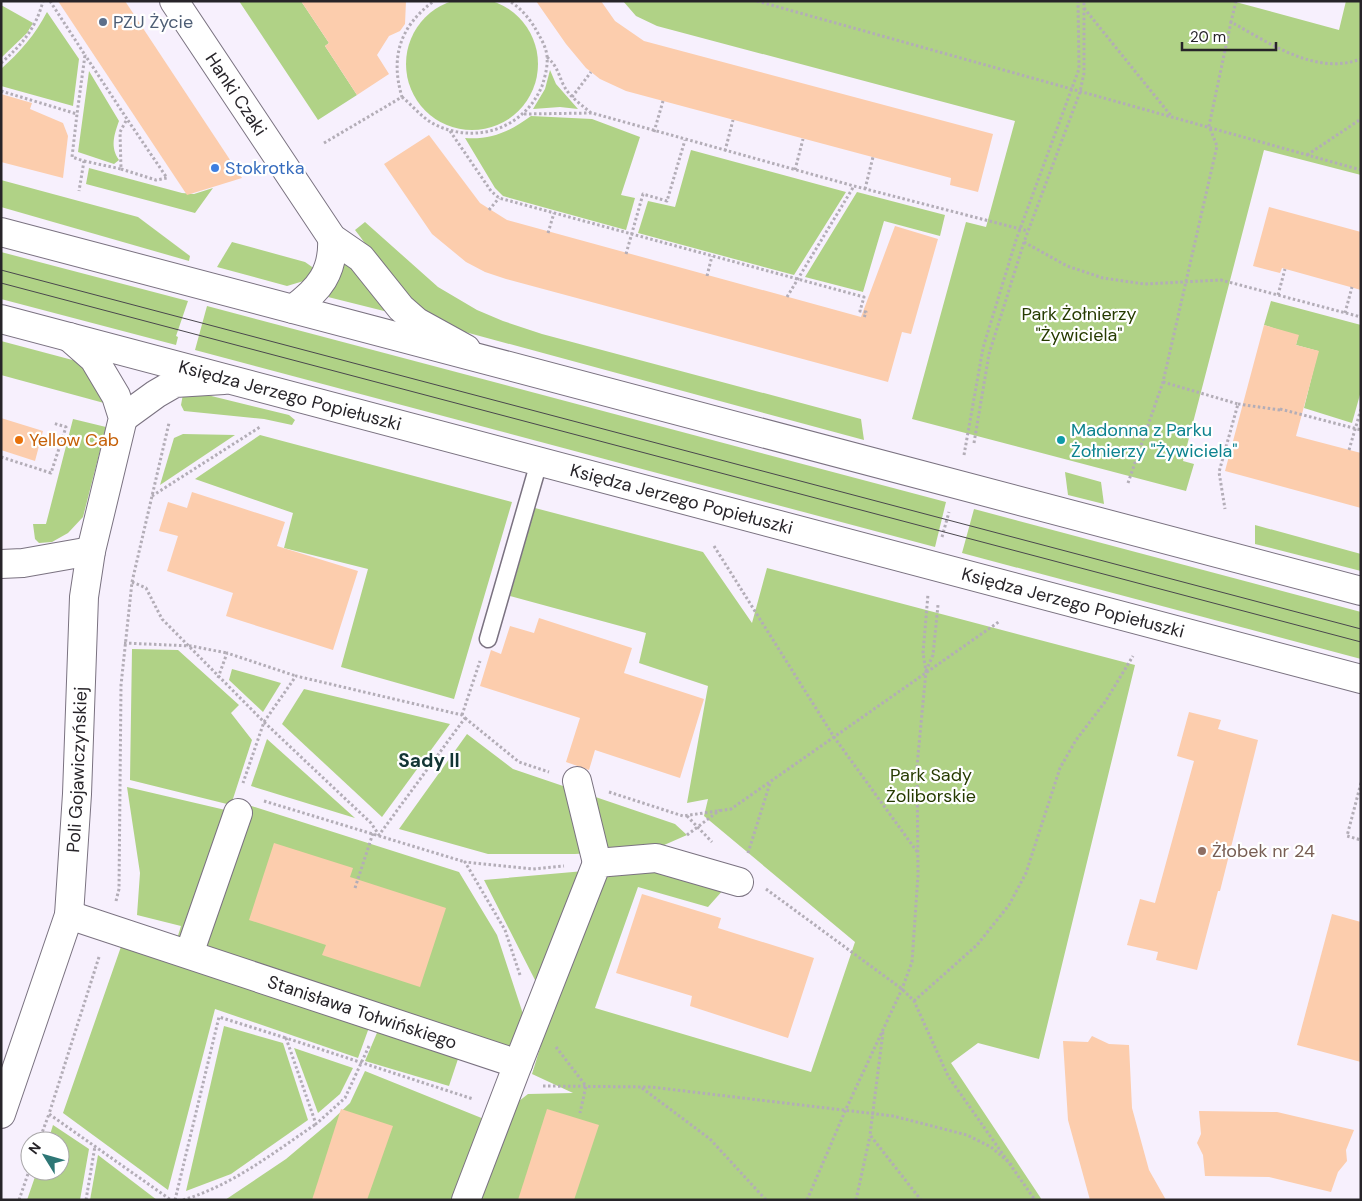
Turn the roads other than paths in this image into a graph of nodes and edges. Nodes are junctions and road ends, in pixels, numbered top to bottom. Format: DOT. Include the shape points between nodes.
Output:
graph roads {
  1 [pos="174,1"];
  2 [pos="1,232"];
  3 [pos="332,238"];
  4 [pos="293,309"];
  5 [pos="1,319"];
  6 [pos="70,337"];
  7 [pos="484,359"];
  8 [pos="227,379"];
  9 [pos="123,418"];
  10 [pos="539,462"];
  11 [pos="91,551"];
  12 [pos="1,564"];
  13 [pos="1361,591"];
  14 [pos="488,639"];
  15 [pos="1361,679"];
  16 [pos="577,781"];
  17 [pos="248,806"];
  18 [pos="597,863"];
  19 [pos="739,882"];
  20 [pos="69,915"];
  21 [pos="189,954"];
  22 [pos="518,1064"];
  23 [pos="1,1114"];
  24 [pos="466,1200"];
  1 -- 3 [label="street, Hanki Czaki"];
  2 -- 4 [label="street"];
  3 -- 4 [label="street" via="333,253 324,281"];
  3 -- 7 [label="street, Hanki Czaki" via="361,258 401,308 417,322"];
  4 -- 7 [label="street"];
  5 -- 6 [label="street, Księdza Jerzego Popiełuszki"];
  6 -- 8 [label="street, Księdza Jerzego Popiełuszki"];
  6 -- 9 [label="street" via="94,359 106,376"];
  7 -- 13 [label="street"];
  8 -- 9 [label="street" via="176,383"];
  8 -- 10 [label="street, Księdza Jerzego Popiełuszki"];
  9 -- 11 [label="street, Poli Gojawiczyńskiej"];
  10 -- 14 [label="lane"];
  10 -- 15 [label="street, Księdza Jerzego Popiełuszki"];
  11 -- 12 [label="street"];
  11 -- 20 [label="street, Poli Gojawiczyńskiej" via="80,647"];
  16 -- 18 [label="street"];
  17 -- 21 [label="street"];
  18 -- 19 [label="street" via="656,858"];
  18 -- 22 [label="street"];
  20 -- 21 [label="street, Stanisława Tołwińskiego"];
  20 -- 23 [label="street, Poli Gojawiczyńskiej"];
  21 -- 22 [label="street, Stanisława Tołwińskiego"];
  22 -- 24 [label="street"];
}
